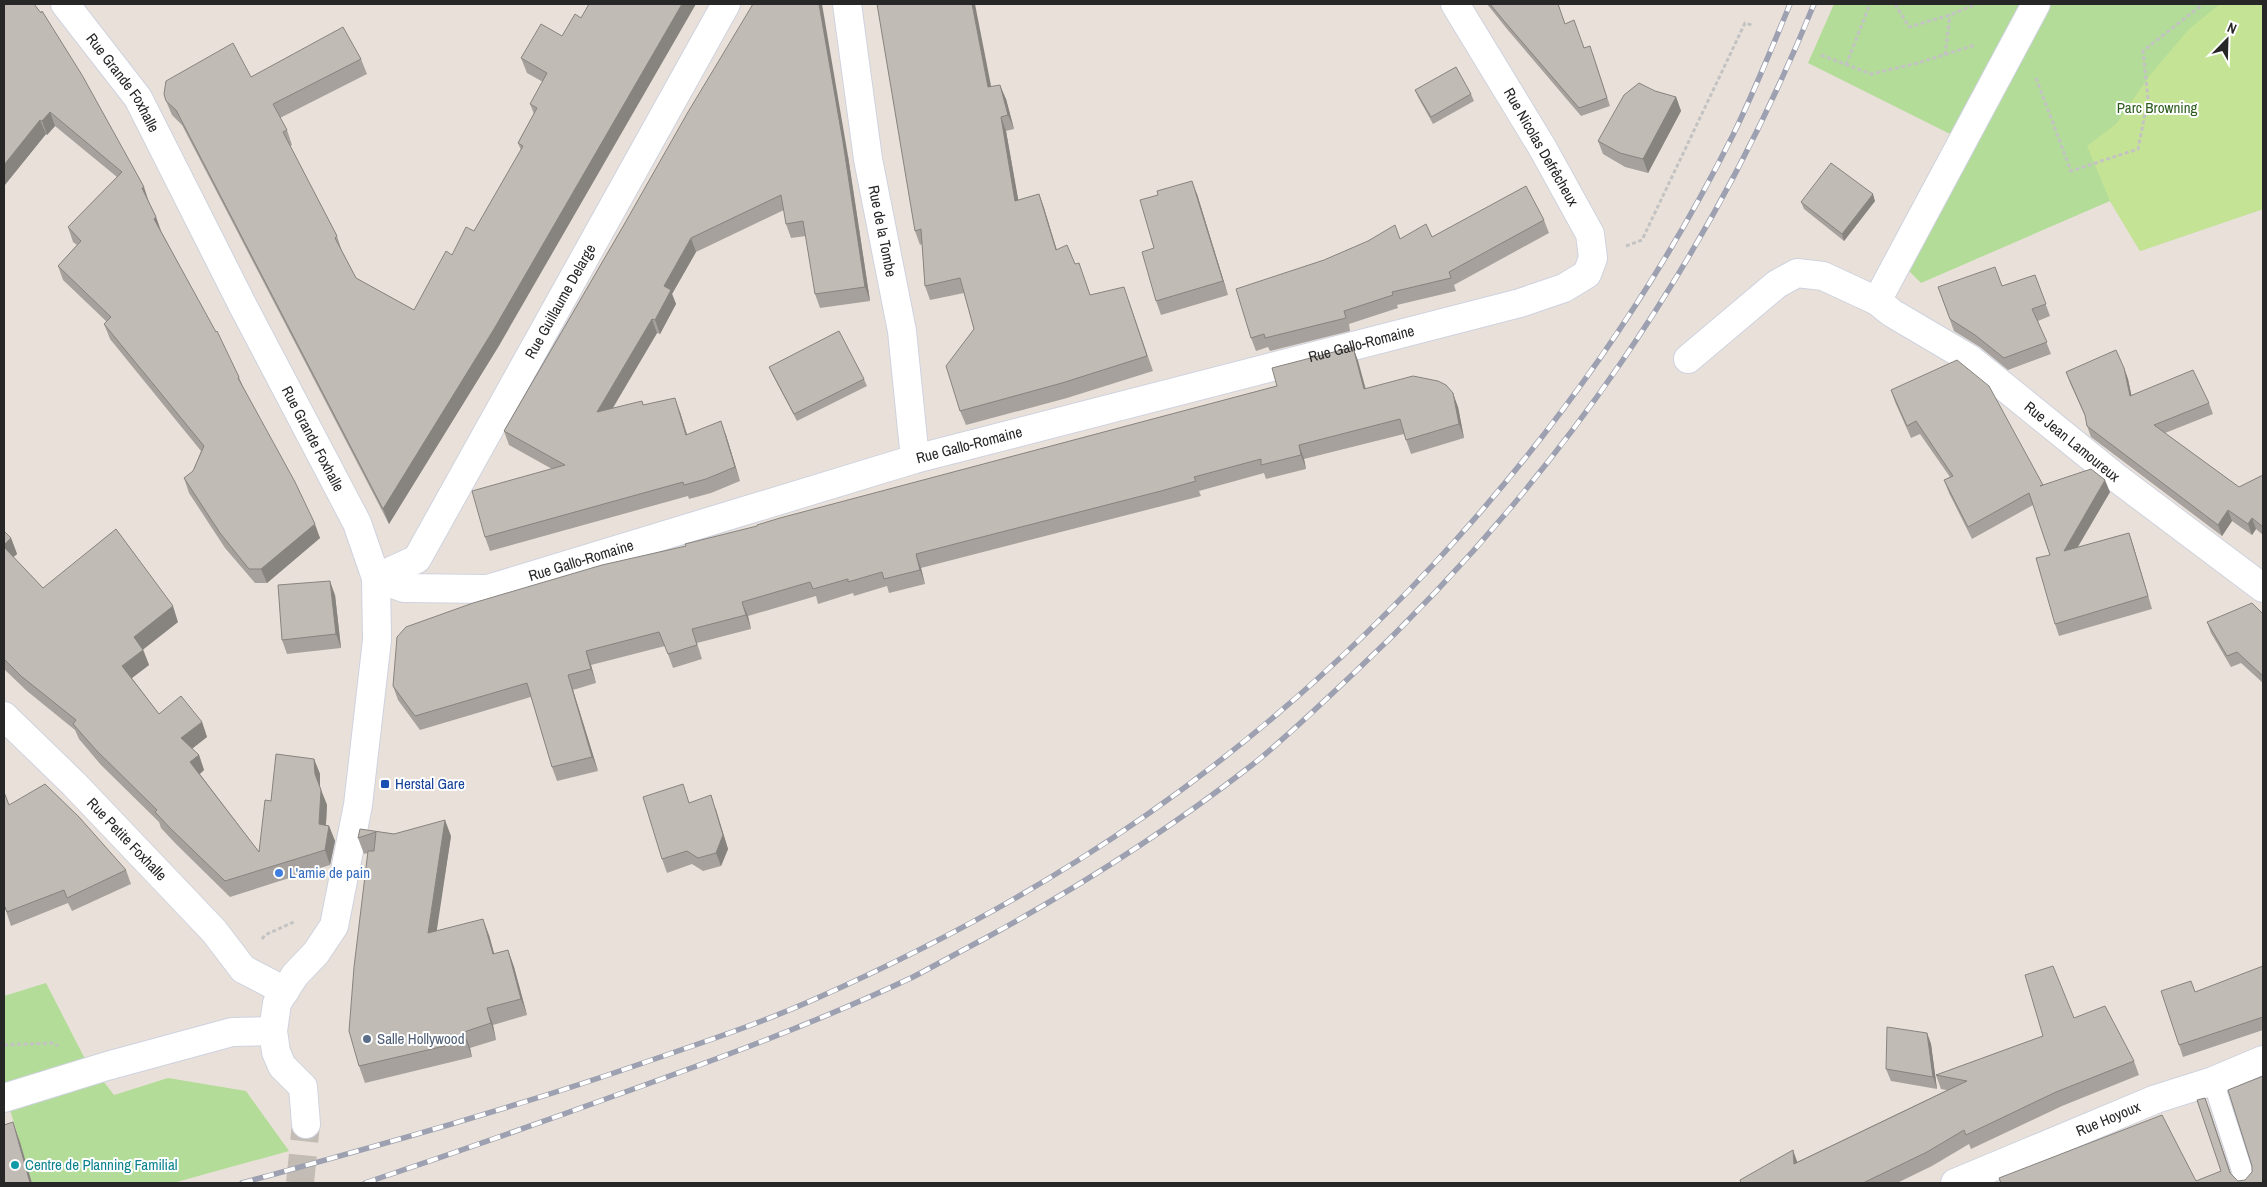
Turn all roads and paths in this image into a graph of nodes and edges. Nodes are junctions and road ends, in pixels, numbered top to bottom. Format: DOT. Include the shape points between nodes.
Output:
graph roads {
  1 [pos="64,4"];
  2 [pos="726,4"];
  3 [pos="847,4"];
  4 [pos="1455,4"];
  5 [pos="1870,4"];
  6 [pos="1897,4"];
  7 [pos="1976,4"];
  8 [pos="2036,4"];
  9 [pos="2203,4"];
  10 [pos="1950,15"];
  11 [pos="1752,25"];
  12 [pos="2018,35"];
  13 [pos="1821,55"];
  14 [pos="1944,55"];
  15 [pos="1846,65"];
  16 [pos="1593,258"];
  17 [pos="1878,301"];
  18 [pos="1688,359"];
  19 [pos="915,459"];
  20 [pos="376,578"];
  21 [pos="2263,588"];
  22 [pos="4,716"];
  23 [pos="285,991"];
  24 [pos="273,1031"];
  25 [pos="2263,1060"];
  26 [pos="2213,1081"];
  27 [pos="4,1098"];
  28 [pos="306,1124"];
  29 [pos="1955,1183"];
  30 [pos="2246,1183"];
  1 -- 20 [label="street, Rue Grande Foxhalle" via="138,98 357,522"];
  2 -- 20 [label="street, Rue Guillaume Delarge" via="417,559"];
  3 -- 19 [label="street, Rue de la Tombe" via="868,159 902,330"];
  4 -- 16 [label="street, Rue Nicolas Defrêcheux" via="1542,147 1590,234"];
  5 -- 15 [label="path"];
  6 -- 10 [label="path" via="1909,27"];
  7 -- 10 [label="path"];
  8 -- 12 [label="street"];
  9 -- 12 [label="path" via="2143,52 2148,98 2138,149 2071,171"];
  10 -- 14 [label="path"];
  11 -- 16 [label="path" via="1745,23 1642,240"];
  12 -- 14 [label="path"];
  12 -- 17 [label="street"];
  13 -- 15 [label="path"];
  14 -- 15 [label="path" via="1871,74"];
  16 -- 19 [label="street, Rue Gallo-Romaine" via="1587,274 1564,288 1520,303"];
  17 -- 18 [label="street, Rue Jean Lamoureux" via="1823,276 1797,273 1777,284"];
  17 -- 21 [label="street, Rue Jean Lamoureux" via="1892,313 1970,359 2118,479"];
  19 -- 20 [label="street, Rue Gallo-Romaine" via="488,588 404,588"];
  20 -- 23 [label="street, Rue Grande Foxhalle" via="377,640 358,805 334,926"];
  22 -- 23 [label="street, Rue Petite Foxhalle" via="74,784 214,931 244,969"];
  23 -- 24 [label="street" via="278,1002"];
  24 -- 27 [label="street" via="232,1032"];
  24 -- 28 [label="street" via="282,1066 303,1087"];
  25 -- 26 [label="street, Rue Hoyoux"];
  26 -- 29 [label="street, Rue Hoyoux" via="2156,1099"];
  26 -- 30 [label="lane"];
}
